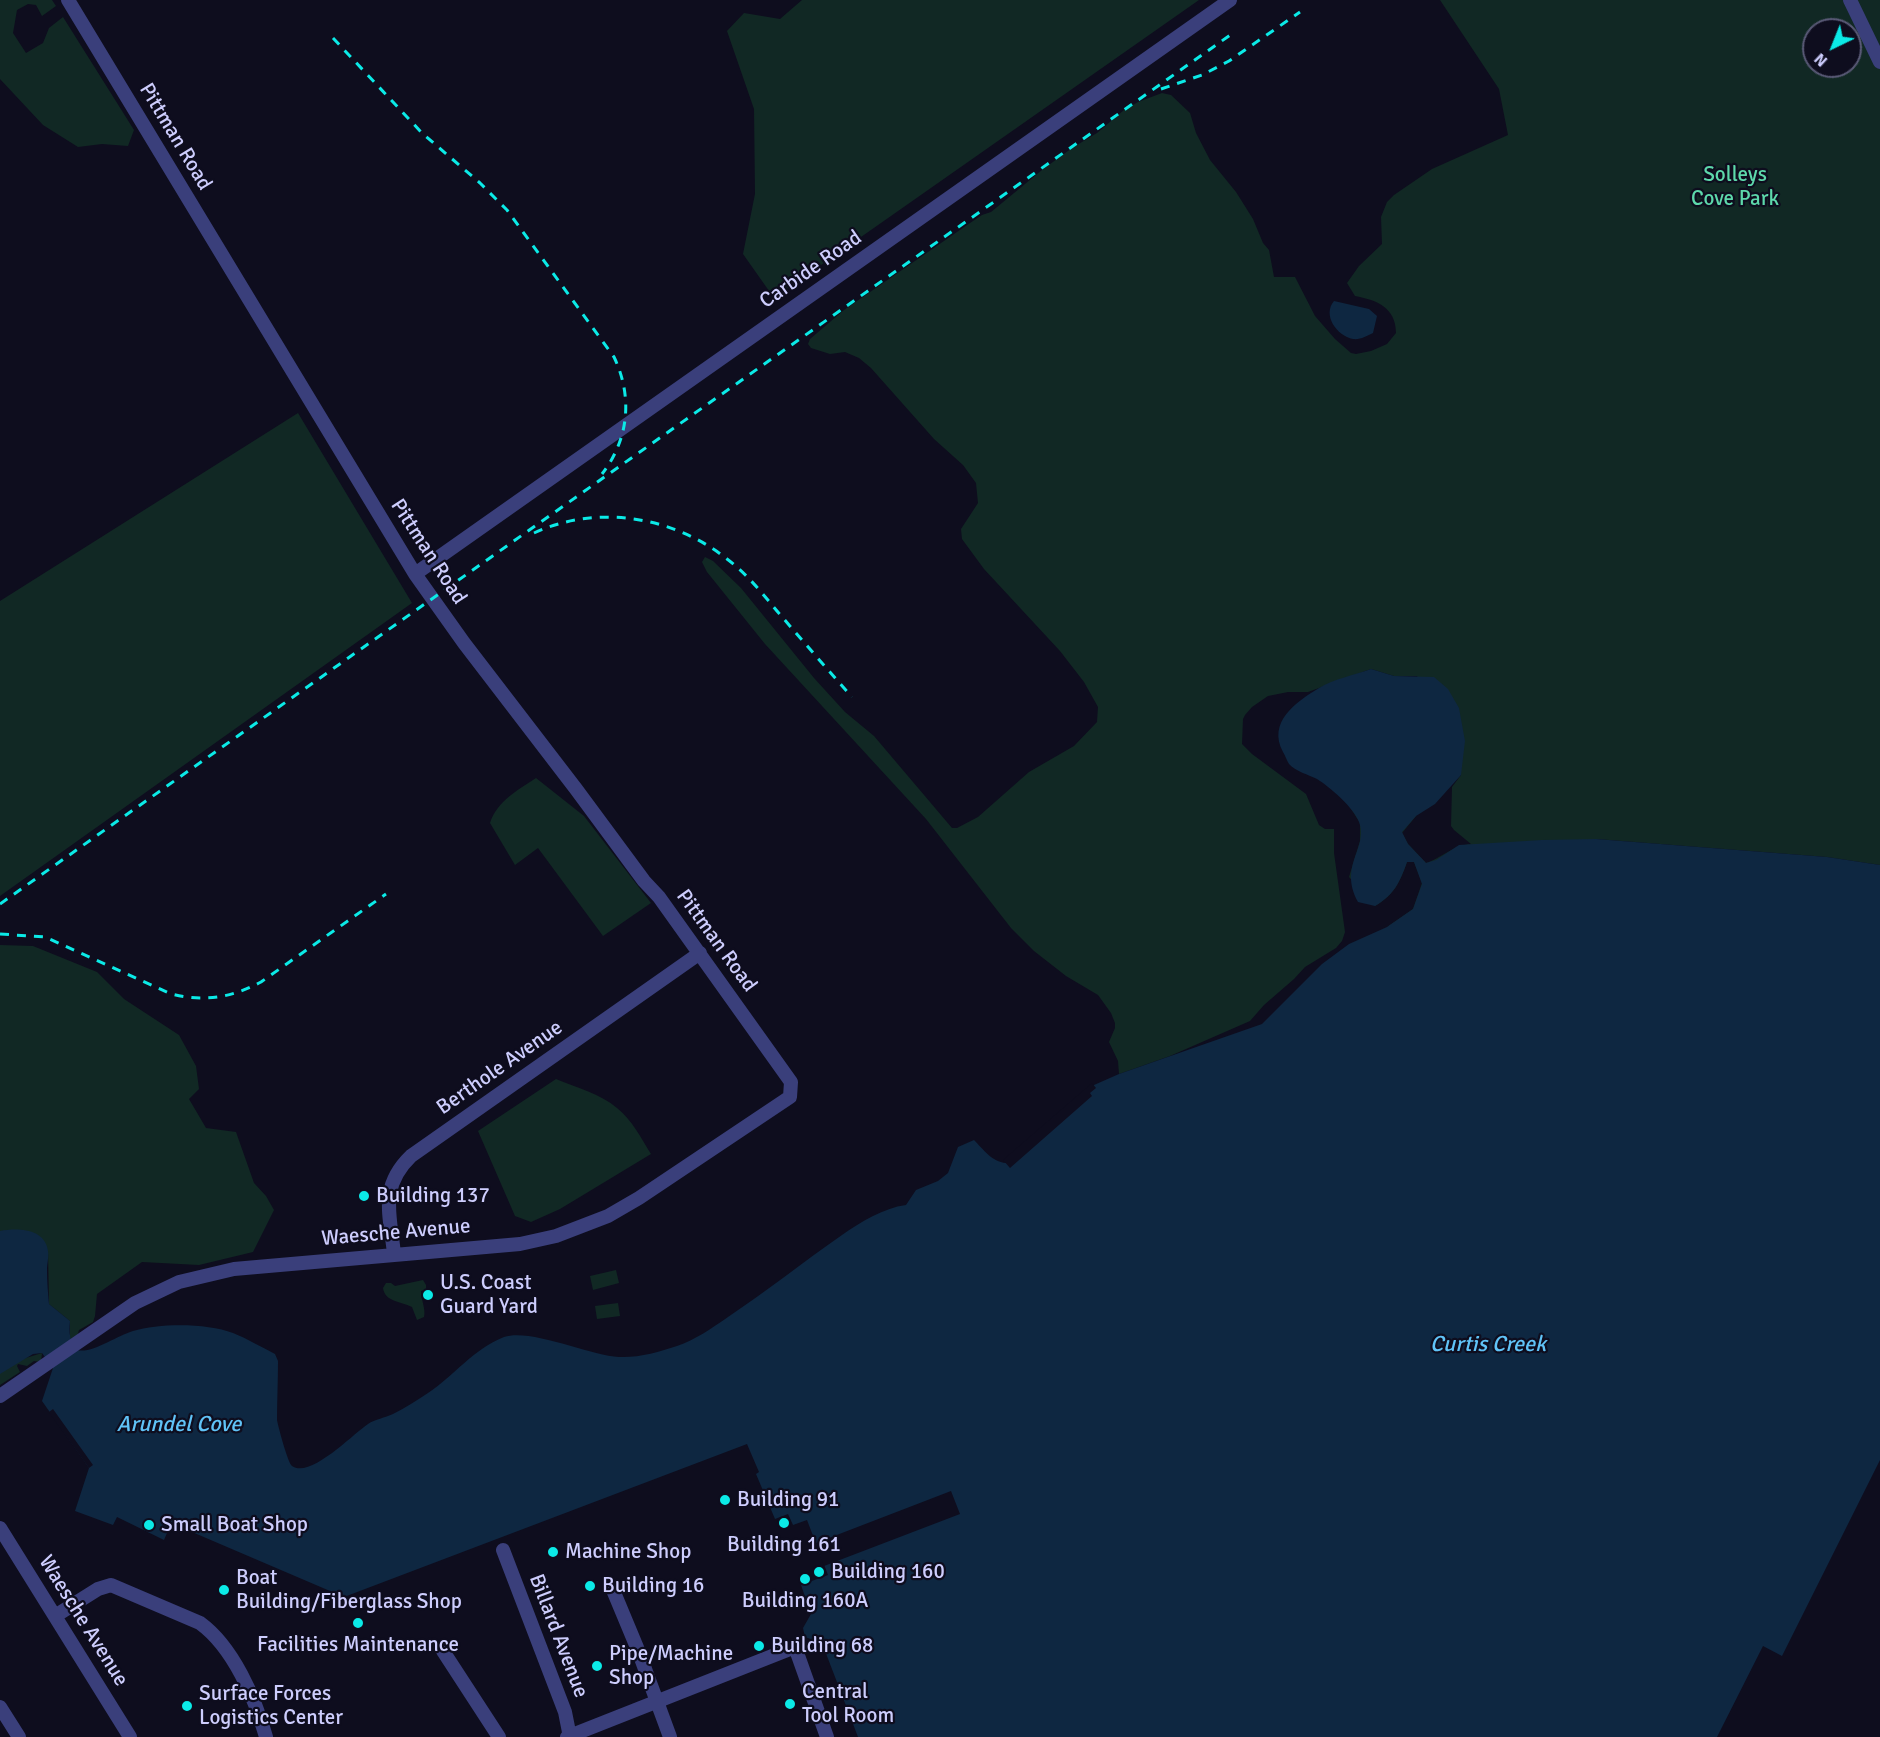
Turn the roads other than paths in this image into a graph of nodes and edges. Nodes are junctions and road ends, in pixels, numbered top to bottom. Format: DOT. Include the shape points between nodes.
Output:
graph roads {
  1 [pos="68,0"];
  2 [pos="1230,0"];
  3 [pos="1850,0"];
  4 [pos="1880,62"];
  5 [pos="415,574"];
  6 [pos="699,953"];
  7 [pos="790,1097"];
  8 [pos="394,1254"];
  9 [pos="0,1396"];
  10 [pos="0,1528"];
  11 [pos="503,1550"];
  12 [pos="613,1590"];
  13 [pos="55,1616"];
  14 [pos="443,1651"];
  15 [pos="657,1701"];
  16 [pos="0,1707"];
  17 [pos="19,1737"];
  18 [pos="130,1737"];
  19 [pos="266,1737"];
  20 [pos="499,1737"];
  21 [pos="569,1737"];
  22 [pos="670,1737"];
  23 [pos="827,1737"];
  1 -- 5 [label="street, Pittman Road"];
  2 -- 5 [label="street, Carbide Road"];
  3 -- 4 [label="street"];
  5 -- 6 [label="street, Pittman Road"];
  6 -- 7 [label="street, Pittman Road" via="791,1082"];
  6 -- 8 [label="street, Berthole Avenue" via="411,1156 391,1184"];
  7 -- 8 [label="street, Waesche Avenue" via="639,1198 584,1227 520,1244"];
  8 -- 9 [label="street, Waesche Avenue" via="234,1269 179,1282 135,1303"];
  10 -- 13 [label="street, Waesche Avenue"];
  11 -- 21 [label="street, Billard Avenue" via="565,1712"];
  12 -- 15 [label="street"];
  13 -- 18 [label="street, Waesche Avenue"];
  13 -- 19 [label="street" via="111,1585 200,1623 224,1648 249,1690"];
  14 -- 20 [label="street"];
  15 -- 21 [label="street"];
  15 -- 22 [label="street"];
  15 -- 23 [label="street" via="795,1647"];
  16 -- 17 [label="street"];
}
